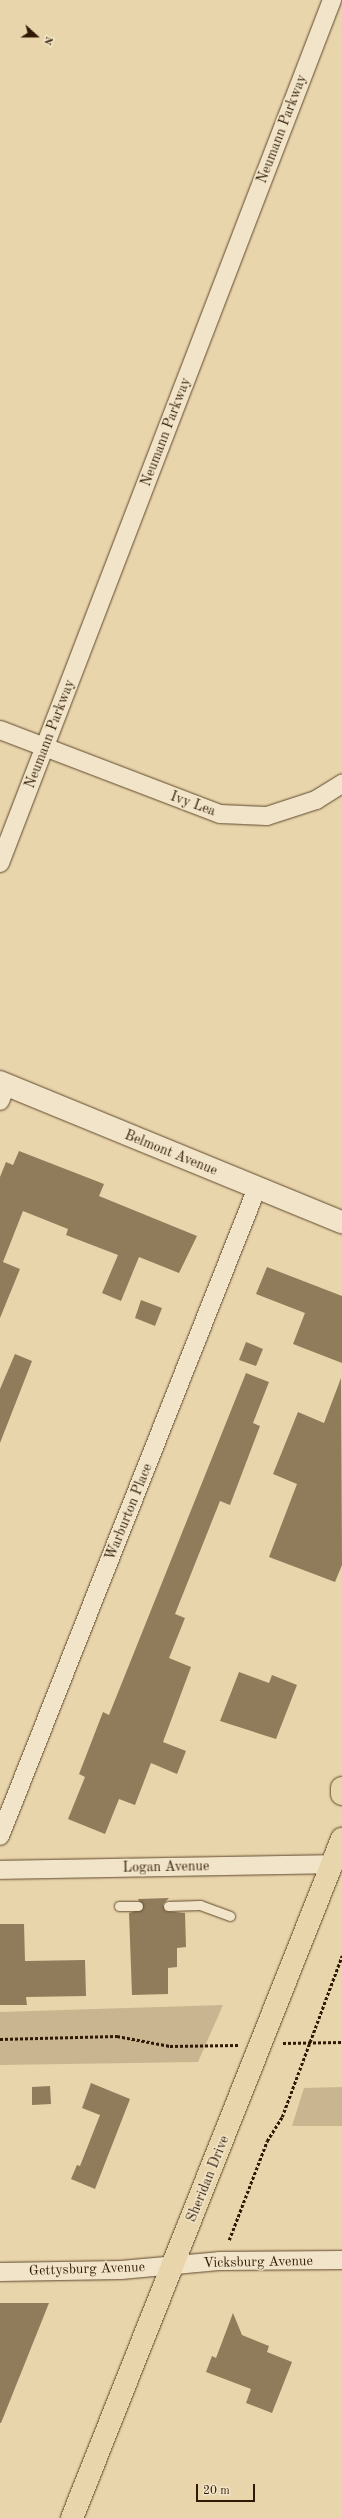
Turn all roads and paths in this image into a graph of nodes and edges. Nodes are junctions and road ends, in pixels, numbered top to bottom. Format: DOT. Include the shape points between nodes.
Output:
graph roads {
  1 [pos="332,0"];
  2 [pos="0,730"];
  3 [pos="45,748"];
  4 [pos="342,784"];
  5 [pos="0,863"];
  6 [pos="2,1090"];
  7 [pos="258,1188"];
  8 [pos="342,1222"];
  9 [pos="342,1788"];
  10 [pos="342,1794"];
  11 [pos="0,1836"];
  12 [pos="342,1839"];
  13 [pos="337,1865"];
  14 [pos="0,1870"];
  15 [pos="119,1906"];
  16 [pos="138,1906"];
  17 [pos="168,1906"];
  18 [pos="230,1916"];
  19 [pos="342,1956"];
  20 [pos="0,2039"];
  21 [pos="308,2042"];
  22 [pos="342,2042"];
  23 [pos="299,2043"];
  24 [pos="224,2045"];
  25 [pos="229,2240"];
  26 [pos="342,2260"];
  27 [pos="173,2266"];
  28 [pos="0,2272"];
  29 [pos="72,2518"];
  1 -- 3 [label="street, Neumann Parkway"];
  2 -- 3 [label="street, Ivy Lea"];
  3 -- 4 [label="street, Ivy Lea" via="220,814 243,818 267,816 295,808"];
  3 -- 5 [label="street, Neumann Parkway"];
  6 -- 7 [label="street, Belmont Avenue"];
  7 -- 8 [label="street, Belmont Avenue"];
  7 -- 11 [label="street, Warburton Place"];
  9 -- 10 [label="main road"];
  12 -- 13 [label="main road, Sheridan Drive"];
  13 -- 14 [label="street, Logan Avenue"];
  13 -- 27 [label="main road, Sheridan Drive"];
  15 -- 16 [label="lane"];
  17 -- 18 [label="lane" via="200,1905"];
  19 -- 21 [label="path"];
  20 -- 24 [label="path" via="117,2036 170,2046"];
  21 -- 22 [label="path"];
  21 -- 23 [label="path"];
  21 -- 25 [label="path" via="282,2117 267,2141"];
  26 -- 27 [label="street, Vicksburg Avenue" via="219,2261"];
  27 -- 28 [label="street, Gettysburg Avenue"];
  27 -- 29 [label="main road, Sheridan Drive"];
}
